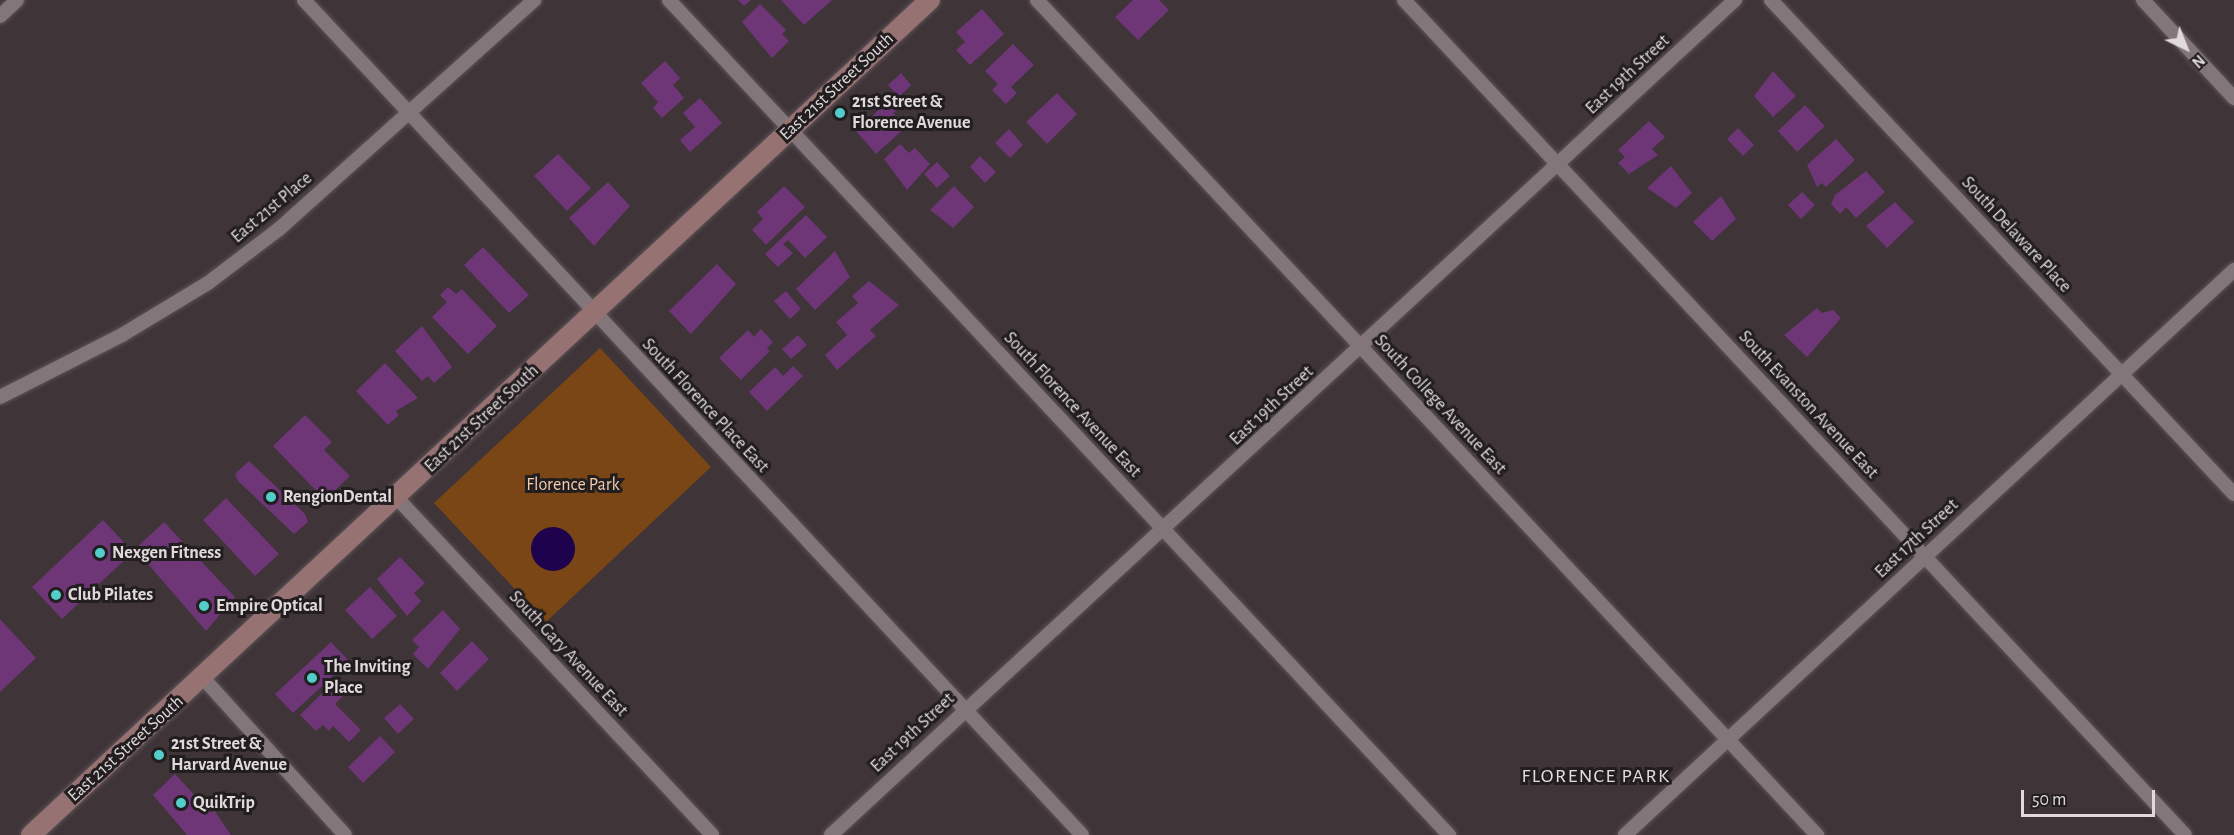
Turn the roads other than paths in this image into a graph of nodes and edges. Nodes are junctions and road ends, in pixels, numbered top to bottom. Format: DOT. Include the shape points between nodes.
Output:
graph roads {
  1 [pos="17,0"];
  2 [pos="304,0"];
  3 [pos="534,0"];
  4 [pos="669,0"];
  5 [pos="930,0"];
  6 [pos="1037,0"];
  7 [pos="1404,0"];
  8 [pos="1734,0"];
  9 [pos="1772,0"];
  10 [pos="2143,0"];
  11 [pos="0,16"];
  12 [pos="2234,98"];
  13 [pos="410,114"];
  14 [pos="791,130"];
  15 [pos="1558,166"];
  16 [pos="2234,270"];
  17 [pos="596,313"];
  18 [pos="1361,348"];
  19 [pos="2122,375"];
  20 [pos="0,397"];
  21 [pos="2234,494"];
  22 [pos="397,498"];
  23 [pos="1162,528"];
  24 [pos="1925,556"];
  25 [pos="204,679"];
  26 [pos="965,710"];
  27 [pos="1728,740"];
  28 [pos="31,835"];
  29 [pos="345,835"];
  30 [pos="712,835"];
  31 [pos="831,835"];
  32 [pos="1082,835"];
  33 [pos="1449,835"];
  34 [pos="1625,835"];
  35 [pos="1817,835"];
  36 [pos="2185,835"];
  1 -- 11 [label="street"];
  2 -- 13 [label="street, South Florence Place East"];
  3 -- 13 [label="street, East 21st Place"];
  4 -- 14 [label="street, South Florence Avenue East"];
  5 -- 14 [label="main road, East 21st Street South"];
  6 -- 18 [label="street, South College Avenue East"];
  7 -- 15 [label="street, South Evanston Avenue East"];
  8 -- 15 [label="street, East 19th Street"];
  9 -- 19 [label="street, South Delaware Place"];
  10 -- 12 [label="street"];
  13 -- 17 [label="street, South Florence Place East"];
  13 -- 20 [label="street, East 21st Place" via="279,229 208,283 122,335"];
  14 -- 17 [label="main road, East 21st Street South"];
  14 -- 23 [label="street, South Florence Avenue East"];
  15 -- 18 [label="street, East 19th Street"];
  15 -- 24 [label="street, South Evanston Avenue East"];
  16 -- 19 [label="street, East 17th Street"];
  17 -- 22 [label="main road, East 21st Street South"];
  17 -- 26 [label="street, South Florence Place East"];
  18 -- 23 [label="street, East 19th Street"];
  18 -- 27 [label="street, South College Avenue East"];
  19 -- 21 [label="street, South Delaware Place"];
  19 -- 24 [label="street, East 17th Street"];
  22 -- 25 [label="main road, East 21st Street South"];
  22 -- 30 [label="street, South Gary Avenue East"];
  23 -- 26 [label="street, East 19th Street"];
  23 -- 33 [label="street, South Florence Avenue East"];
  24 -- 27 [label="street, East 17th Street"];
  24 -- 36 [label="street, South Evanston Avenue East"];
  25 -- 28 [label="main road, East 21st Street South"];
  25 -- 29 [label="street"];
  26 -- 31 [label="street, East 19th Street"];
  26 -- 32 [label="street, South Florence Place East"];
  27 -- 34 [label="street, East 17th Street"];
  27 -- 35 [label="street, South College Avenue East"];
}
